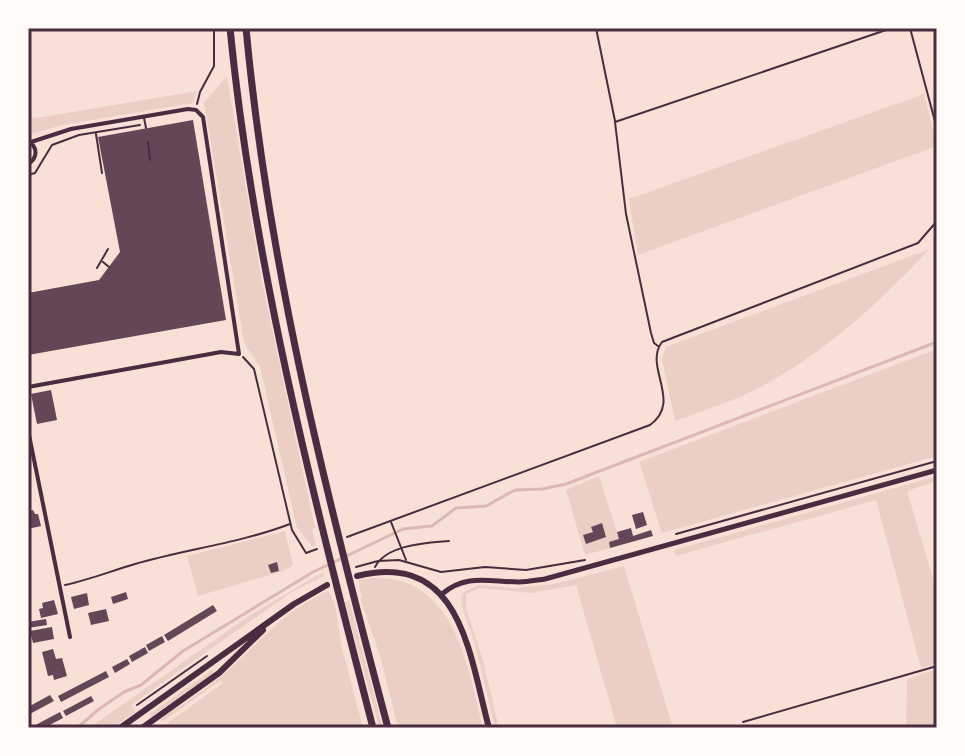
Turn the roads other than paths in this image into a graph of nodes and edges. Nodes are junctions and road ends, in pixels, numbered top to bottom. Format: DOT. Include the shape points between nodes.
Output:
graph roads {
  1 [pos="230,28"];
  2 [pos="246,28"];
  3 [pos="910,28"];
  4 [pos="143,117"];
  5 [pos="145,126"];
  6 [pos="937,129"];
  7 [pos="30,142"];
  8 [pos="28,164"];
  9 [pos="28,387"];
  10 [pos="28,430"];
  11 [pos="937,470"];
  12 [pos="356,572"];
  13 [pos="327,585"];
  14 [pos="442,594"];
  15 [pos="271,621"];
  16 [pos="70,637"];
  17 [pos="122,727"];
  18 [pos="140,728"];
  19 [pos="373,728"];
  20 [pos="388,728"];
  21 [pos="489,728"];
  1 -- 19 [label="highway" via="268,281 320,526"];
  2 -- 20 [label="highway" via="279,267 314,439"];
  3 -- 6 [label="lane"];
  4 -- 5 [label="lane"];
  4 -- 7 [label="street"];
  4 -- 9 [label="street" via="188,109 203,117 239,354 221,352"];
  7 -- 8 [label="street" via="36,153"];
  10 -- 16 [label="street"];
  11 -- 14 [label="street" via="559,576 517,582 467,580"];
  12 -- 14 [label="main road" via="408,574"];
  13 -- 15 [label="main road"];
  14 -- 21 [label="main road" via="462,626"];
  15 -- 17 [label="main road"];
  15 -- 18 [label="main road" via="219,673"];
  17 -- 18 [label="main road"];
}
